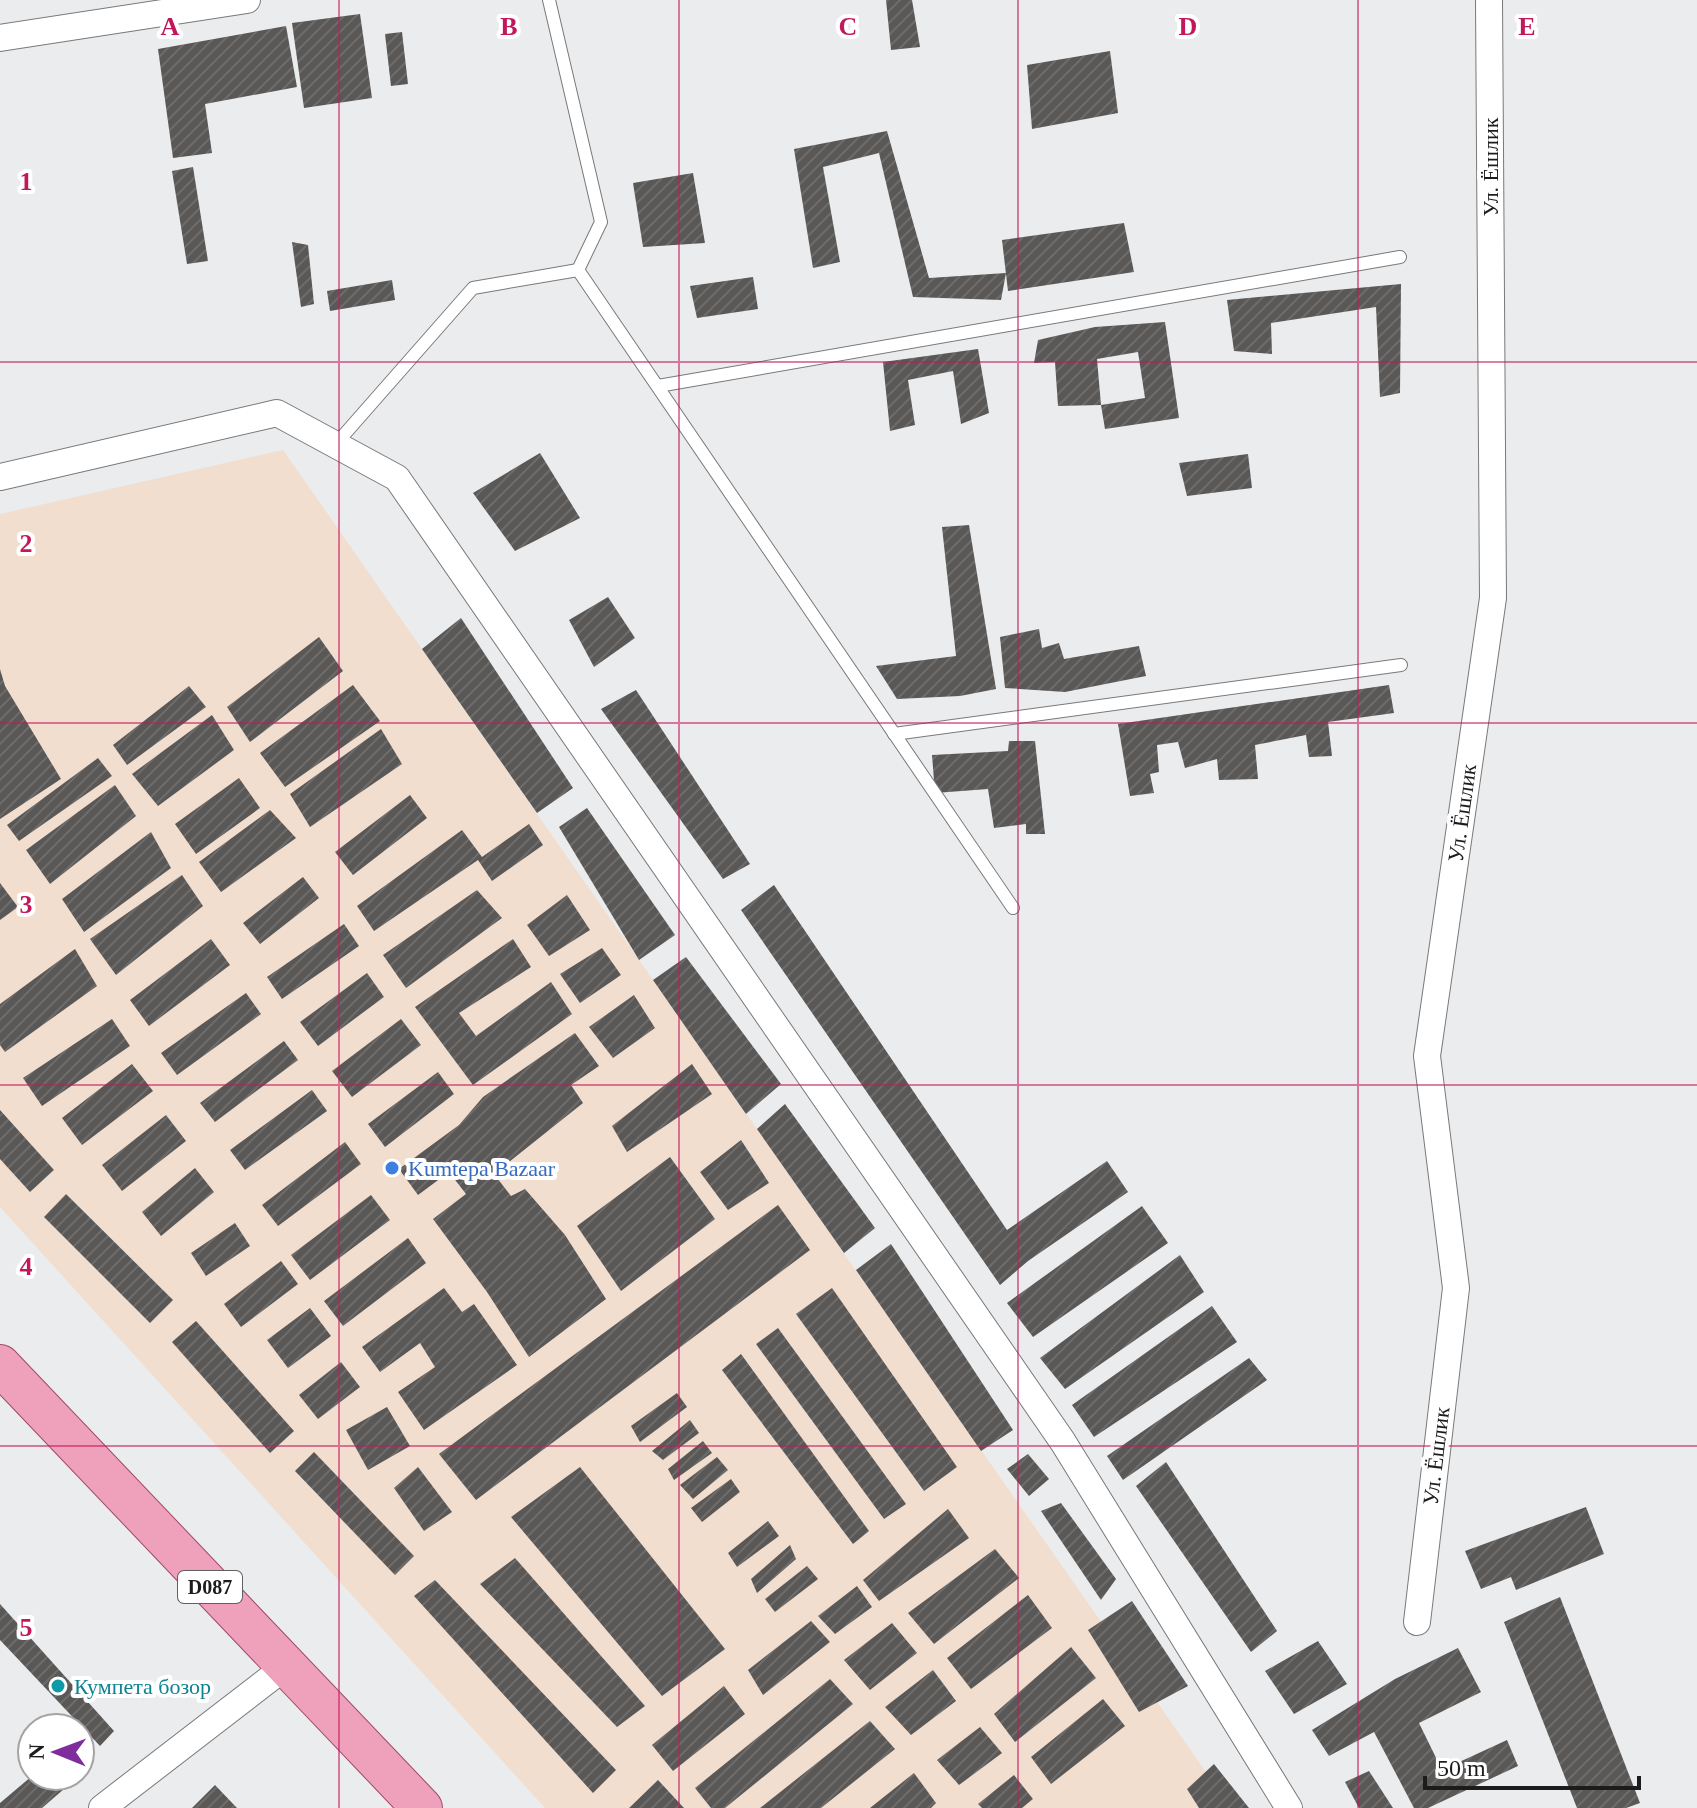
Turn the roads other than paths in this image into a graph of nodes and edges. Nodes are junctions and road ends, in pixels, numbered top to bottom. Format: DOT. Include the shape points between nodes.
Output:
graph roads {
  1 [pos="247,0"];
  2 [pos="549,0"];
  3 [pos="1489,0"];
  4 [pos="0,38"];
  5 [pos="1400,257"];
  6 [pos="578,270"];
  7 [pos="658,386"];
  8 [pos="335,445"];
  9 [pos="0,477"];
  10 [pos="1401,665"];
  11 [pos="894,734"];
  12 [pos="1013,908"];
  13 [pos="0,1365"];
  14 [pos="1417,1622"];
  15 [pos="285,1667"];
  16 [pos="102,1808"];
  17 [pos="422,1808"];
  18 [pos="1289,1808"];
  1 -- 4 [label="street"];
  2 -- 6 [label="lane" via="601,222"];
  3 -- 14 [label="street, Ул. Ёшлик" via="1493,598 1427,1056 1456,1288"];
  5 -- 7 [label="lane"];
  6 -- 7 [label="lane"];
  6 -- 8 [label="lane" via="473,288"];
  7 -- 11 [label="lane"];
  8 -- 9 [label="street" via="277,413"];
  8 -- 18 [label="street" via="397,478 1063,1442"];
  10 -- 11 [label="lane"];
  11 -- 12 [label="lane"];
  13 -- 15 [label="main road, D087"];
  15 -- 16 [label="street"];
  15 -- 17 [label="main road, D087"];
}
